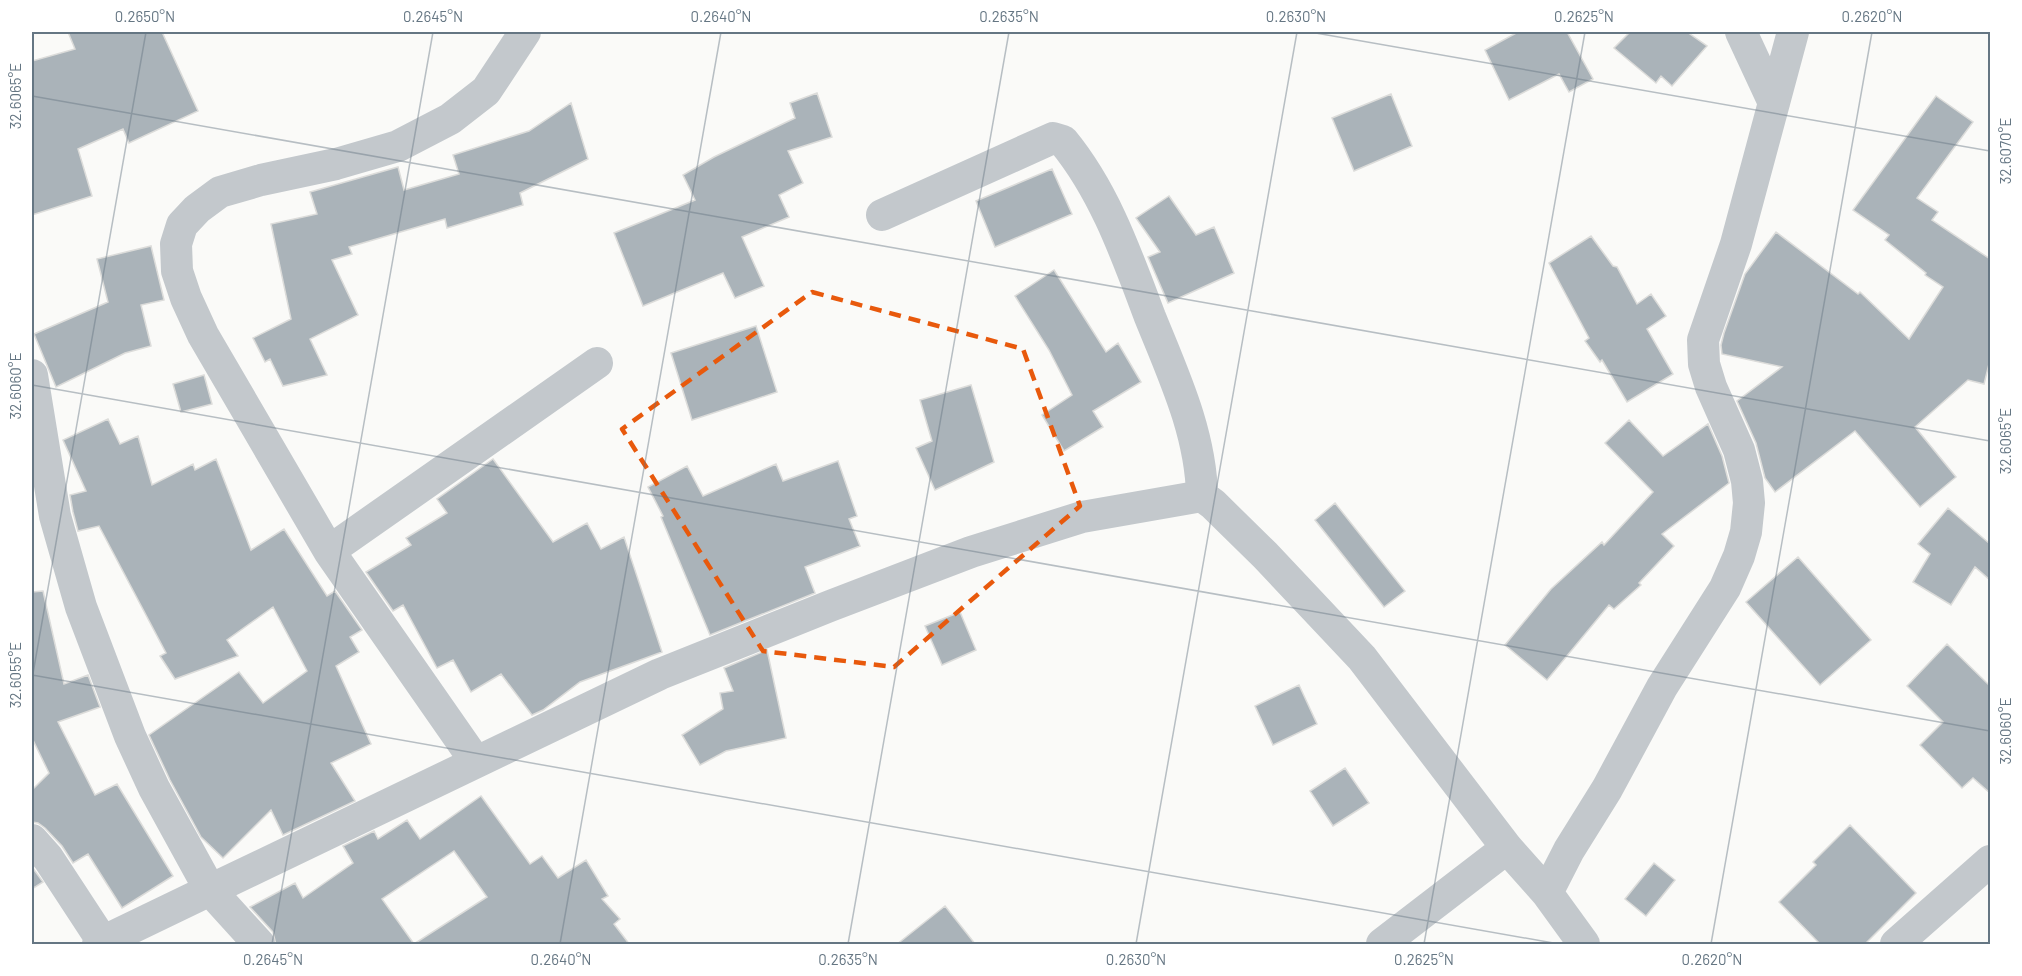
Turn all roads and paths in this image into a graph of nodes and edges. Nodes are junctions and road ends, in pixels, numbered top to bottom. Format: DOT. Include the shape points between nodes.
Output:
graph roads {
  1 [pos="525,32"];
  2 [pos="1741,32"];
  3 [pos="1792,32"];
  4 [pos="1774,103"];
  5 [pos="882,215"];
  6 [pos="597,363"];
  7 [pos="32,375"];
  8 [pos="1202,496"];
  9 [pos="328,551"];
  10 [pos="476,762"];
  11 [pos="32,840"];
  12 [pos="1507,848"];
  13 [pos="1990,861"];
  14 [pos="210,890"];
  15 [pos="1546,893"];
  16 [pos="100,943"];
  17 [pos="259,945"];
  18 [pos="1382,945"];
  19 [pos="1584,945"];
  20 [pos="1896,945"];
  1 -- 9 [label="street" via="486,91 450,119 398,146 220,192 182,225 176,243 177,271 186,298 203,335"];
  2 -- 4 [label="street"];
  3 -- 4 [label="street"];
  4 -- 15 [label="street" via="1736,244 1703,340 1704,364 1711,387 1739,450 1747,480 1746,532 1725,588 1662,687"];
  5 -- 8 [label="street" via="1053,138 1063,141 1100,196 1172,372 1198,447"];
  6 -- 9 [label="street"];
  7 -- 14 [label="street" via="55,516 81,607 130,736"];
  8 -- 10 [label="street" via="1082,517 971,552 660,674"];
  8 -- 12 [label="street" via="1265,555 1362,658"];
  9 -- 10 [label="street"];
  10 -- 14 [label="street"];
  11 -- 16 [label="street" via="48,858"];
  12 -- 15 [label="street"];
  12 -- 18 [label="street"];
  13 -- 20 [label="street"];
  14 -- 16 [label="street"];
  14 -- 17 [label="street"];
  15 -- 19 [label="street"];
}
